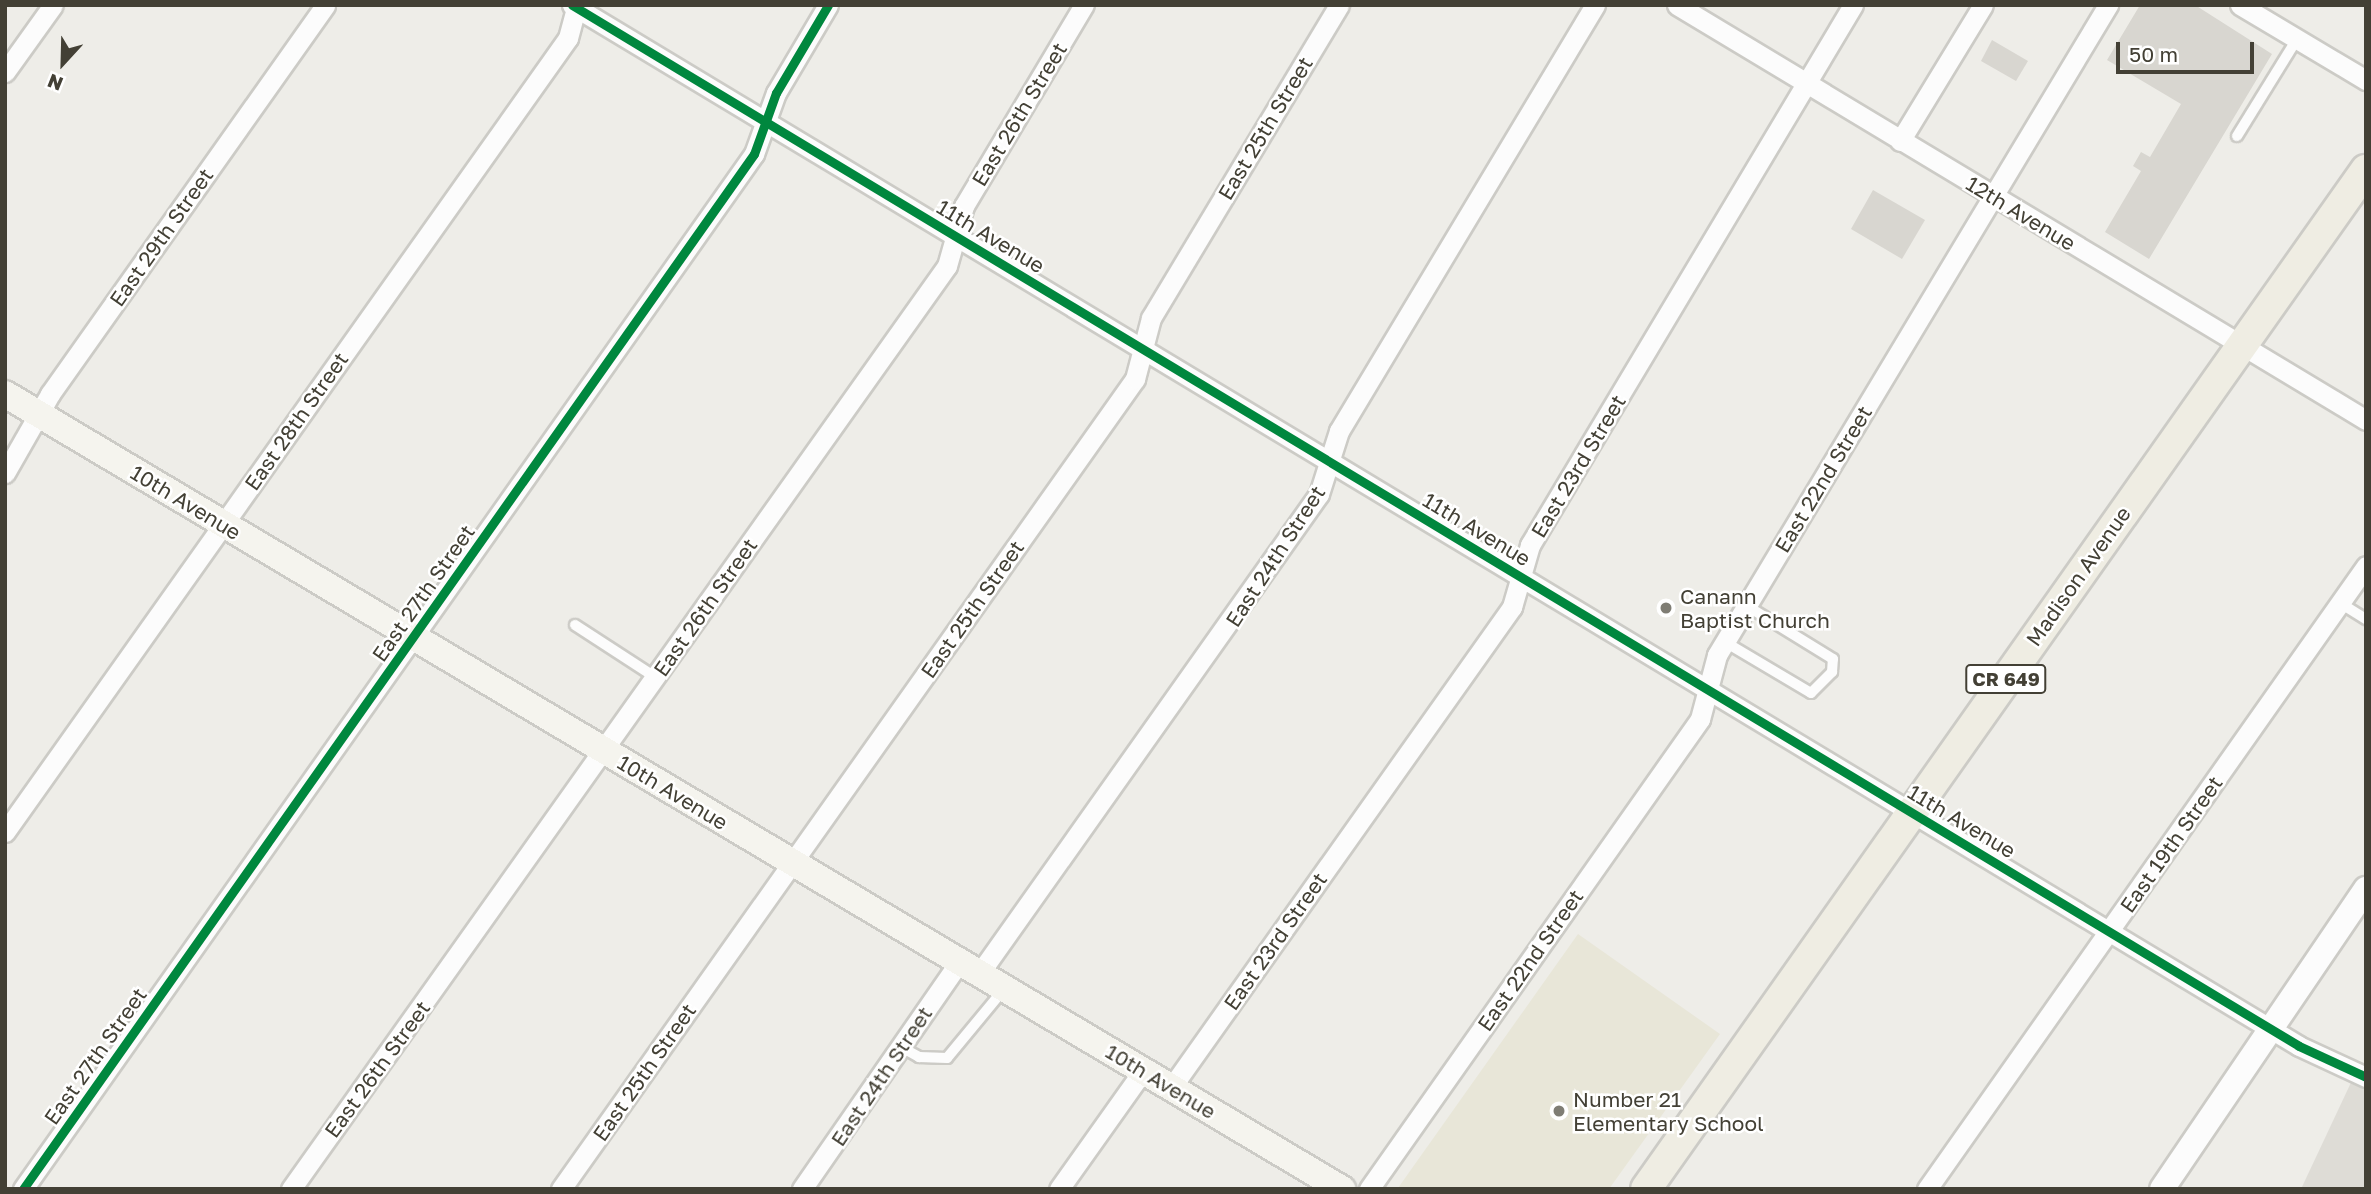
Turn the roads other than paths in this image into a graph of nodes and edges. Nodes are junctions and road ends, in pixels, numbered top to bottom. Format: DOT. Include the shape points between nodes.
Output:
graph roads {
  1 [pos="52,5"];
  2 [pos="325,5"];
  3 [pos="828,5"];
  4 [pos="1083,5"];
  5 [pos="1339,5"];
  6 [pos="1595,5"];
  7 [pos="1676,5"];
  8 [pos="1853,5"];
  9 [pos="1983,5"];
  10 [pos="2108,5"];
  11 [pos="2240,5"];
  12 [pos="575,6"];
  13 [pos="2297,39"];
  14 [pos="5,72"];
  15 [pos="2366,80"];
  16 [pos="1807,84"];
  17 [pos="766,121"];
  18 [pos="2237,136"];
  19 [pos="1900,141"];
  20 [pos="2366,170"];
  21 [pos="1993,196"];
  22 [pos="956,236"];
  23 [pos="2242,345"];
  24 [pos="1143,348"];
  25 [pos="5,394"];
  26 [pos="39,414"];
  27 [pos="2366,420"];
  28 [pos="1330,461"];
  29 [pos="5,474"];
  30 [pos="223,524"];
  31 [pos="2366,566"];
  32 [pos="1521,576"];
  33 [pos="2340,603"];
  34 [pos="1747,606"];
  35 [pos="2366,618"];
  36 [pos="575,625"];
  37 [pos="413,637"];
  38 [pos="1725,642"];
  39 [pos="655,677"];
  40 [pos="1708,688"];
  41 [pos="602,750"];
  42 [pos="1912,811"];
  43 [pos="5,832"];
  44 [pos="792,863"];
  45 [pos="2366,889"];
  46 [pos="2110,930"];
  47 [pos="969,968"];
  48 [pos="1004,989"];
  49 [pos="2271,1028"];
  50 [pos="901,1047"];
  51 [pos="1143,1071"];
  52 [pos="2366,1077"];
  53 [pos="1171,1088"];
  54 [pos="23,1189"];
  55 [pos="291,1189"];
  56 [pos="561,1189"];
  57 [pos="802,1189"];
  58 [pos="1059,1189"];
  59 [pos="1342,1189"];
  60 [pos="1369,1189"];
  61 [pos="1646,1189"];
  62 [pos="1927,1189"];
  63 [pos="2162,1189"];
  1 -- 14 [label="street"];
  2 -- 26 [label="street, East 29th Street"];
  3 -- 17 [label="street, East 27th Street"];
  4 -- 22 [label="street, East 26th Street" via="964,206"];
  5 -- 24 [label="street, East 25th Street" via="1151,318"];
  6 -- 28 [label="street, East 24th Street" via="1339,431"];
  7 -- 16 [label="street, 12th Avenue"];
  8 -- 16 [label="street, East 23rd Street"];
  9 -- 19 [label="street"];
  10 -- 21 [label="street, East 22nd Street"];
  11 -- 13 [label="street"];
  12 -- 17 [label="street, 11th Avenue"];
  12 -- 30 [label="street, East 28th Street" via="568,38"];
  13 -- 15 [label="street"];
  13 -- 18 [label="lane"];
  16 -- 19 [label="street, 12th Avenue"];
  16 -- 32 [label="street, East 23rd Street" via="1530,545"];
  17 -- 22 [label="street, 11th Avenue"];
  17 -- 37 [label="street, East 27th Street" via="754,154"];
  19 -- 21 [label="street, 12th Avenue"];
  20 -- 23 [label="main road, Madison Avenue / CR 649"];
  21 -- 23 [label="street, 12th Avenue"];
  21 -- 34 [label="street, East 22nd Street"];
  22 -- 24 [label="street, 11th Avenue"];
  22 -- 39 [label="street, East 26th Street" via="947,266"];
  23 -- 27 [label="street, 12th Avenue"];
  23 -- 42 [label="main road, Madison Avenue / CR 649"];
  24 -- 28 [label="street, 11th Avenue"];
  24 -- 44 [label="street, East 25th Street" via="1135,379"];
  25 -- 26 [label="main road, 10th Avenue"];
  26 -- 29 [label="street, East 29th Street"];
  26 -- 30 [label="main road, 10th Avenue"];
  28 -- 32 [label="street, 11th Avenue"];
  28 -- 47 [label="street, East 24th Street" via="1319,494 1224,635"];
  30 -- 37 [label="main road, 10th Avenue"];
  30 -- 43 [label="street, East 28th Street"];
  31 -- 33 [label="street, East 19th Street"];
  32 -- 40 [label="street, 11th Avenue"];
  32 -- 53 [label="street, East 23rd Street" via="1512,607"];
  33 -- 35 [label="lane"];
  33 -- 46 [label="street, East 19th Street"];
  34 -- 38 [label="street, East 22nd Street"];
  34 -- 38 [label="lane" via="1833,659 1832,672 1811,693"];
  36 -- 39 [label="lane"];
  37 -- 41 [label="main road, 10th Avenue"];
  37 -- 54 [label="street, East 27th Street"];
  38 -- 40 [label="street, East 22nd Street"];
  39 -- 41 [label="street, East 26th Street"];
  40 -- 42 [label="street, 11th Avenue"];
  40 -- 60 [label="street, East 22nd Street" via="1700,719"];
  41 -- 44 [label="main road, 10th Avenue"];
  41 -- 55 [label="street, East 26th Street"];
  42 -- 46 [label="street, 11th Avenue"];
  42 -- 61 [label="main road, Madison Avenue / CR 649"];
  44 -- 47 [label="main road, 10th Avenue"];
  44 -- 56 [label="street, East 25th Street"];
  45 -- 49 [label="street"];
  46 -- 49 [label="street, 11th Avenue"];
  46 -- 62 [label="street, East 19th Street"];
  47 -- 48 [label="main road, 10th Avenue"];
  47 -- 50 [label="street, East 24th Street"];
  48 -- 50 [label="lane" via="947,1058 919,1057"];
  48 -- 51 [label="main road, 10th Avenue"];
  49 -- 52 [label="street, 11th Avenue"];
  49 -- 63 [label="street"];
  50 -- 57 [label="street, East 24th Street"];
  51 -- 53 [label="main road, 10th Avenue"];
  51 -- 58 [label="street"];
  53 -- 59 [label="main road, 10th Avenue"];
}
